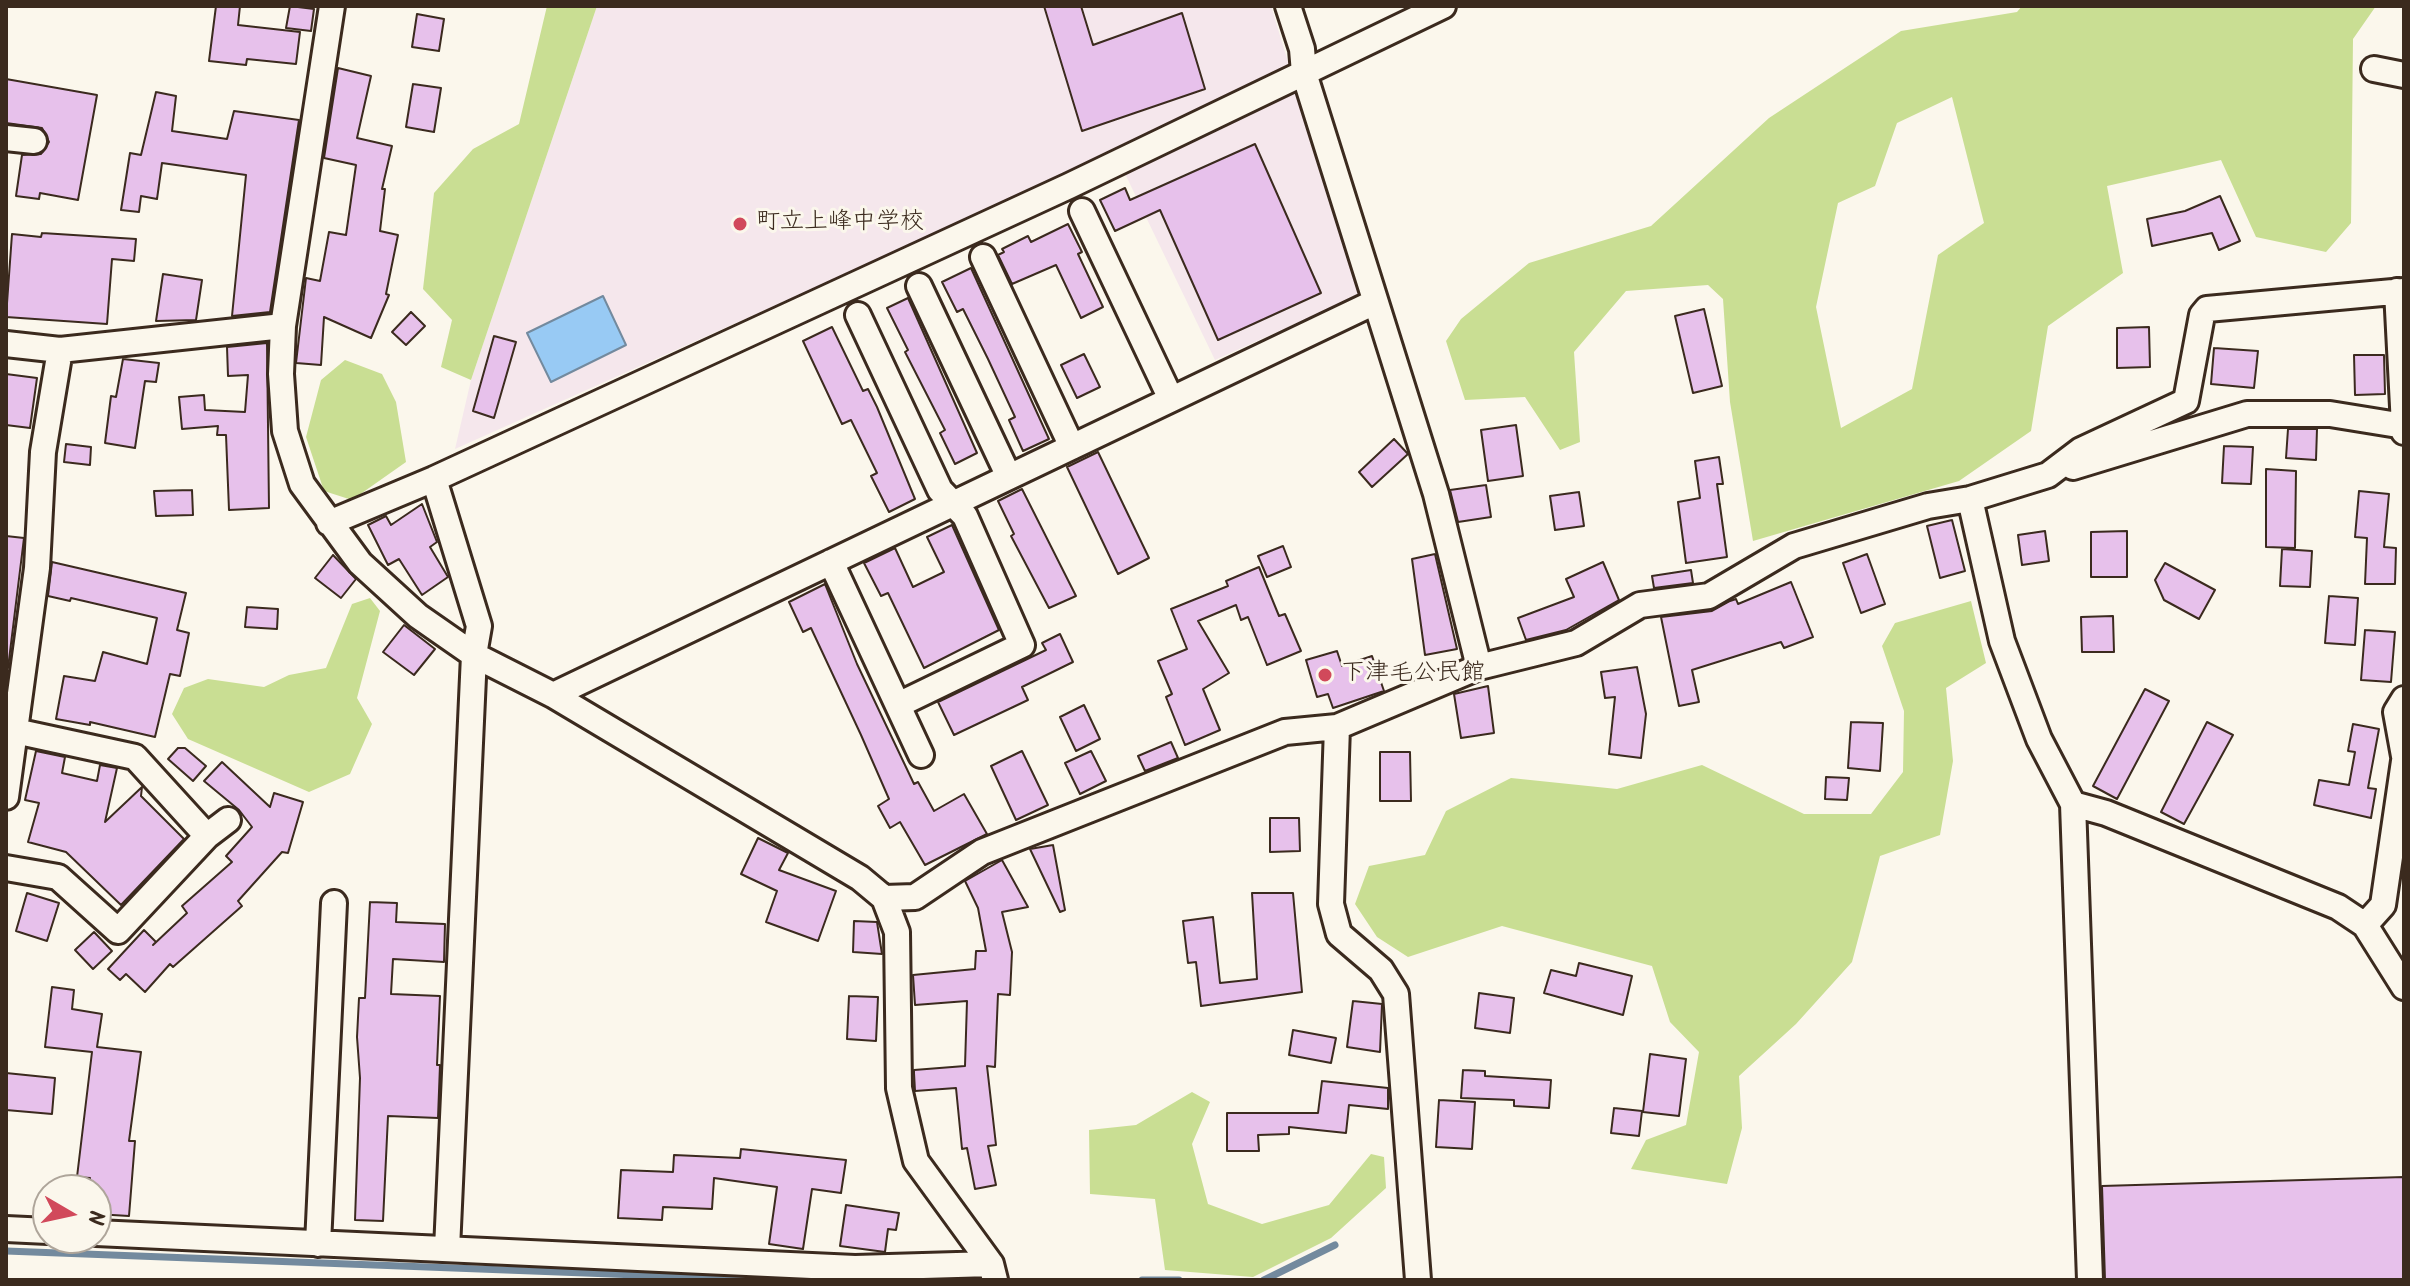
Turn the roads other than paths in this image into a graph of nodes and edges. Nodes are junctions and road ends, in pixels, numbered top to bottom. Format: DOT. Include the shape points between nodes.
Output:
graph roads {
  1 [pos="332,6"];
  2 [pos="1288,6"];
  3 [pos="1443,6"];
  4 [pos="2374,69"];
  5 [pos="1304,73"];
  6 [pos="2404,75"];
  7 [pos="6,138"];
  8 [pos="34,141"];
  9 [pos="1082,211"];
  10 [pos="983,257"];
  11 [pos="919,286"];
  12 [pos="2401,291"];
  13 [pos="1375,302"];
  14 [pos="858,315"];
  15 [pos="283,326"];
  16 [pos="6,344"];
  17 [pos="60,350"];
  18 [pos="1171,399"];
  19 [pos="2404,426"];
  20 [pos="2404,432"];
  21 [pos="1072,447"];
  22 [pos="2048,475"];
  23 [pos="1009,477"];
  24 [pos="434,479"];
  25 [pos="1970,499"];
  26 [pos="953,504"];
  27 [pos="329,523"];
  28 [pos="831,562"];
  29 [pos="474,655"];
  30 [pos="1479,667"];
  31 [pos="553,695"];
  32 [pos="2404,699"];
  33 [pos="898,705"];
  34 [pos="1337,727"];
  35 [pos="15,731"];
  36 [pos="921,755"];
  37 [pos="2404,759"];
  38 [pos="6,797"];
  39 [pos="2073,804"];
  40 [pos="228,820"];
  41 [pos="207,836"];
  42 [pos="6,868"];
  43 [pos="884,898"];
  44 [pos="334,903"];
  45 [pos="2365,925"];
  46 [pos="2404,987"];
  47 [pos="6,1229"];
  48 [pos="32,1230"];
  49 [pos="112,1234"];
  50 [pos="318,1244"];
  51 [pos="447,1249"];
  52 [pos="993,1272"];
  53 [pos="1418,1280"];
  54 [pos="2090,1280"];
  1 -- 15 [label="street"];
  2 -- 5 [label="street"];
  3 -- 5 [label="street"];
  4 -- 6 [label="street"];
  5 -- 13 [label="street"];
  5 -- 24 [label="street"];
  7 -- 8 [label="street"];
  9 -- 18 [label="street"];
  10 -- 21 [label="street"];
  11 -- 23 [label="street"];
  12 -- 19 [label="street"];
  12 -- 22 [label="street" via="2207,309 2186,401 2081,450"];
  13 -- 18 [label="street"];
  13 -- 30 [label="street" via="1436,494"];
  14 -- 26 [label="street" via="940,490"];
  15 -- 17 [label="street"];
  15 -- 27 [label="street" via="285,431 302,484"];
  16 -- 17 [label="street"];
  17 -- 35 [label="street" via="43,452 37,568"];
  18 -- 21 [label="street"];
  19 -- 20 [label="street"];
  19 -- 22 [label="street" via="2330,414 2247,414"];
  21 -- 23 [label="street"];
  22 -- 25 [label="street"];
  23 -- 26 [label="street"];
  24 -- 27 [label="street"];
  24 -- 29 [label="street" via="479,626"];
  25 -- 30 [label="street" via="1928,506 1794,546 1709,596 1640,605 1576,643"];
  25 -- 39 [label="street" via="2002,641 2039,739"];
  26 -- 28 [label="street"];
  26 -- 33 [label="street" via="965,516 1022,645"];
  27 -- 29 [label="street" via="360,563 418,616"];
  28 -- 31 [label="street"];
  28 -- 33 [label="street"];
  29 -- 31 [label="street"];
  29 -- 51 [label="street"];
  30 -- 34 [label="street"];
  31 -- 43 [label="street" via="860,878"];
  32 -- 37 [label="street" via="2396,712"];
  33 -- 36 [label="street"];
  34 -- 43 [label="street" via="1285,732 982,852 915,897"];
  34 -- 53 [label="street" via="1331,904 1339,934 1381,970 1396,994"];
  35 -- 38 [label="street"];
  35 -- 41 [label="street" via="135,757"];
  37 -- 45 [label="street" via="2383,905"];
  39 -- 45 [label="street" via="2323,901"];
  39 -- 54 [label="street"];
  40 -- 41 [label="street"];
  41 -- 42 [label="street" via="118,931 58,877"];
  43 -- 52 [label="street" via="897,932 899,1088 916,1161"];
  44 -- 50 [label="street"];
  45 -- 46 [label="street"];
  47 -- 48 [label="street"];
  49 -- 50 [label="street"];
  50 -- 51 [label="street"];
  51 -- 52 [label="street"];
}
